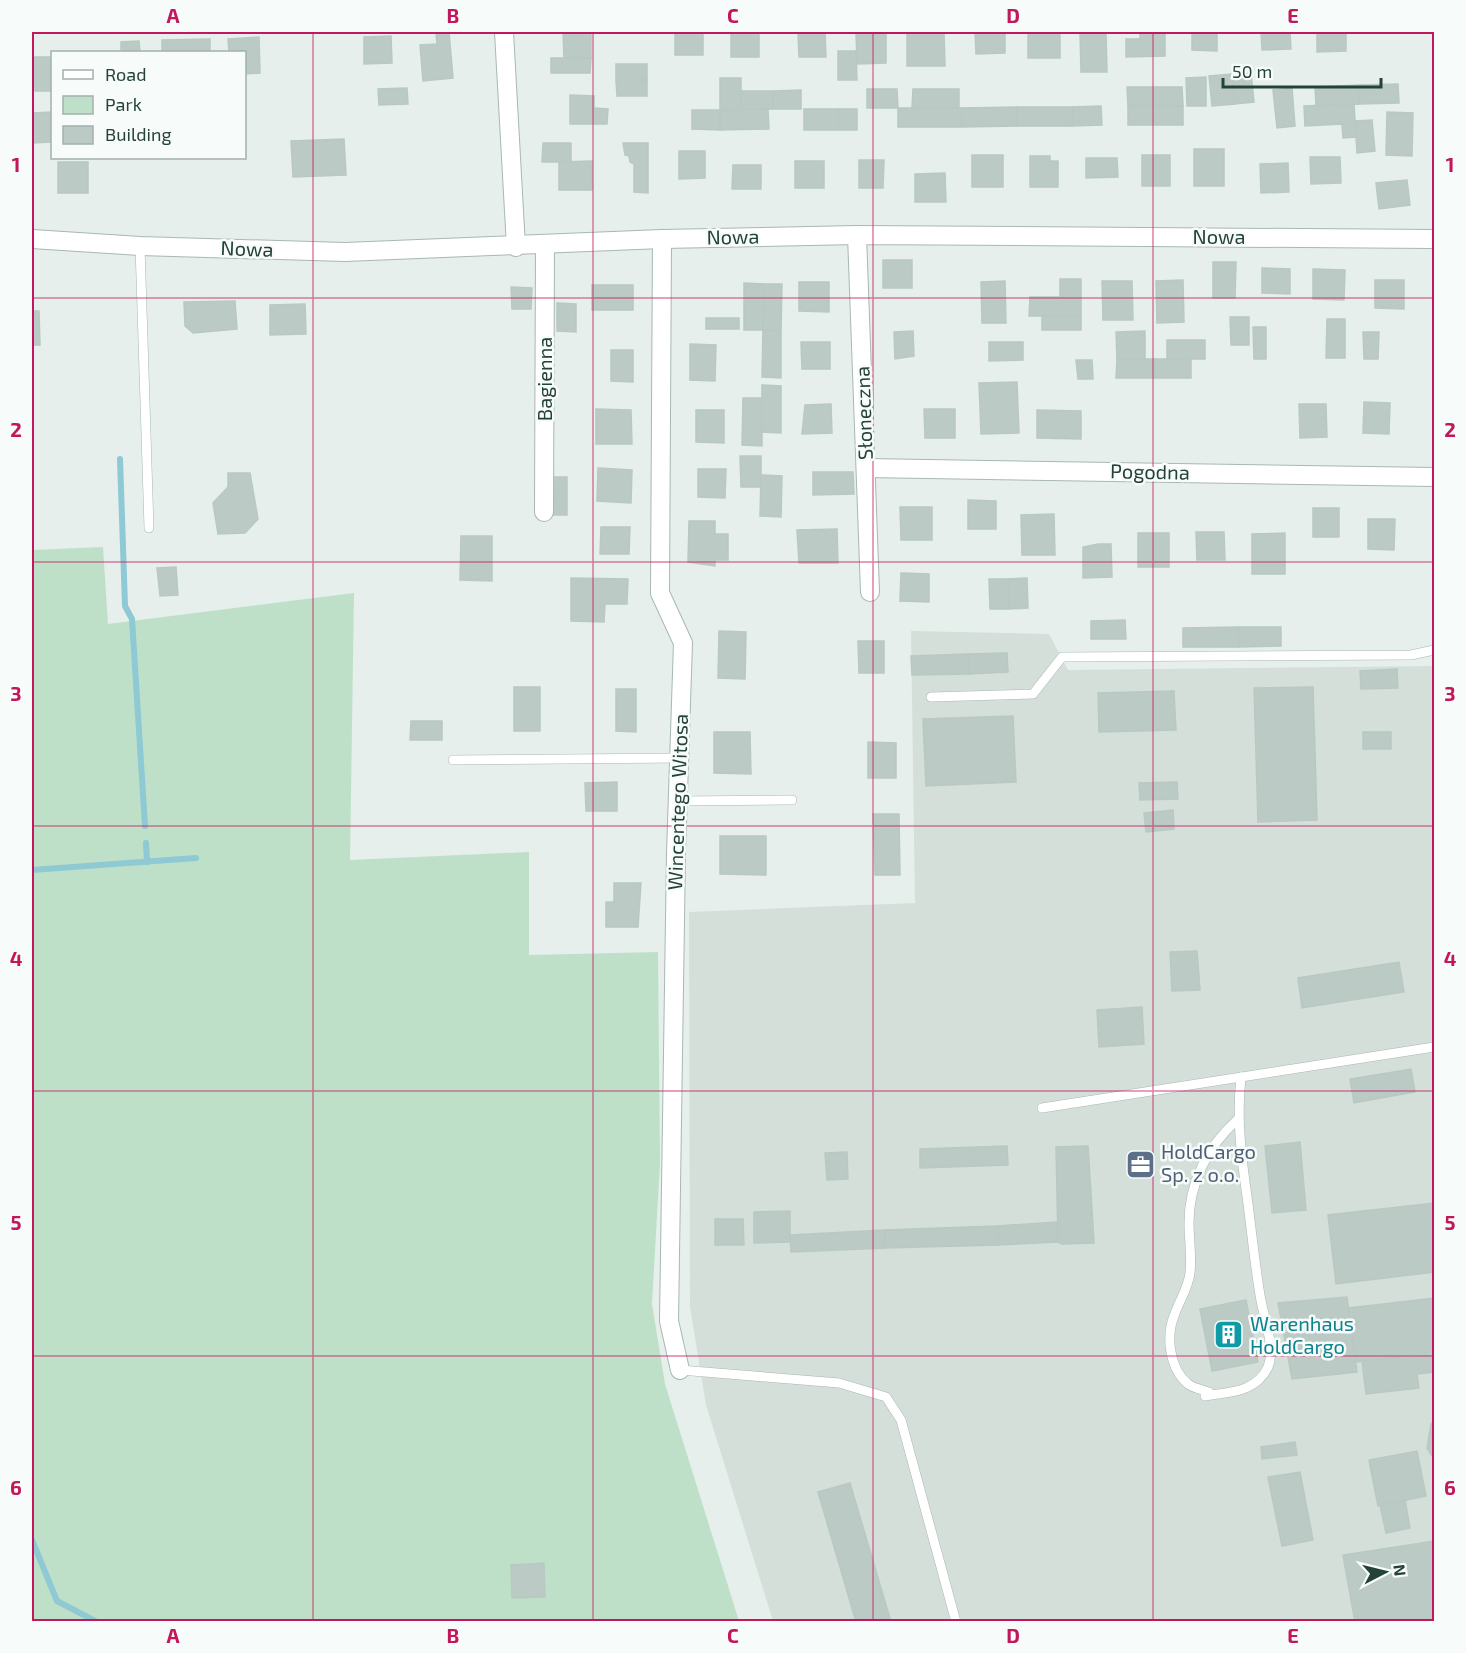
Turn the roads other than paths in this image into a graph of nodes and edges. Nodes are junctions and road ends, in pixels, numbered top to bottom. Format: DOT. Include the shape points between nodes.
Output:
graph roads {
  1 [pos="504,32"];
  2 [pos="857,235"];
  3 [pos="32,239"];
  4 [pos="662,239"];
  5 [pos="1434,239"];
  6 [pos="544,245"];
  7 [pos="141,246"];
  8 [pos="516,247"];
  9 [pos="866,468"];
  10 [pos="1434,477"];
  11 [pos="544,512"];
  12 [pos="149,528"];
  13 [pos="870,592"];
  14 [pos="1434,650"];
  15 [pos="932,697"];
  16 [pos="680,758"];
  17 [pos="453,760"];
  18 [pos="792,800"];
  19 [pos="678,801"];
  20 [pos="1434,1047"];
  21 [pos="1241,1077"];
  22 [pos="1042,1108"];
  23 [pos="1238,1119"];
  24 [pos="680,1370"];
  25 [pos="956,1622"];
  1 -- 8 [label="street"];
  2 -- 4 [label="street, Nowa"];
  2 -- 5 [label="street, Nowa"];
  2 -- 9 [label="street, Słoneczna"];
  3 -- 7 [label="street, Nowa"];
  4 -- 6 [label="street, Nowa"];
  4 -- 16 [label="street, Wincentego Witosa" via="660,593 683,643"];
  6 -- 8 [label="street, Nowa"];
  6 -- 11 [label="street, Bagienna"];
  7 -- 8 [label="street, Nowa" via="345,252"];
  7 -- 12 [label="lane"];
  9 -- 10 [label="street, Pogodna"];
  9 -- 13 [label="street, Słoneczna"];
  14 -- 15 [label="lane" via="1411,655 1062,657 1033,694"];
  16 -- 17 [label="lane"];
  16 -- 19 [label="street, Wincentego Witosa"];
  18 -- 19 [label="lane"];
  19 -- 24 [label="street, Wincentego Witosa" via="669,1321"];
  20 -- 21 [label="lane"];
  21 -- 22 [label="lane"];
  21 -- 23 [label="lane"];
  23 -- 23 [label="lane" via="1271,1355 1267,1368 1246,1390 1205,1396 1209,1392 1188,1383 1176,1365 1168,1341 1174,1316 1189,1285 1189,1221 1195,1178 1221,1134"];
  24 -- 25 [label="lane" via="839,1383 886,1397 901,1420"];
}
